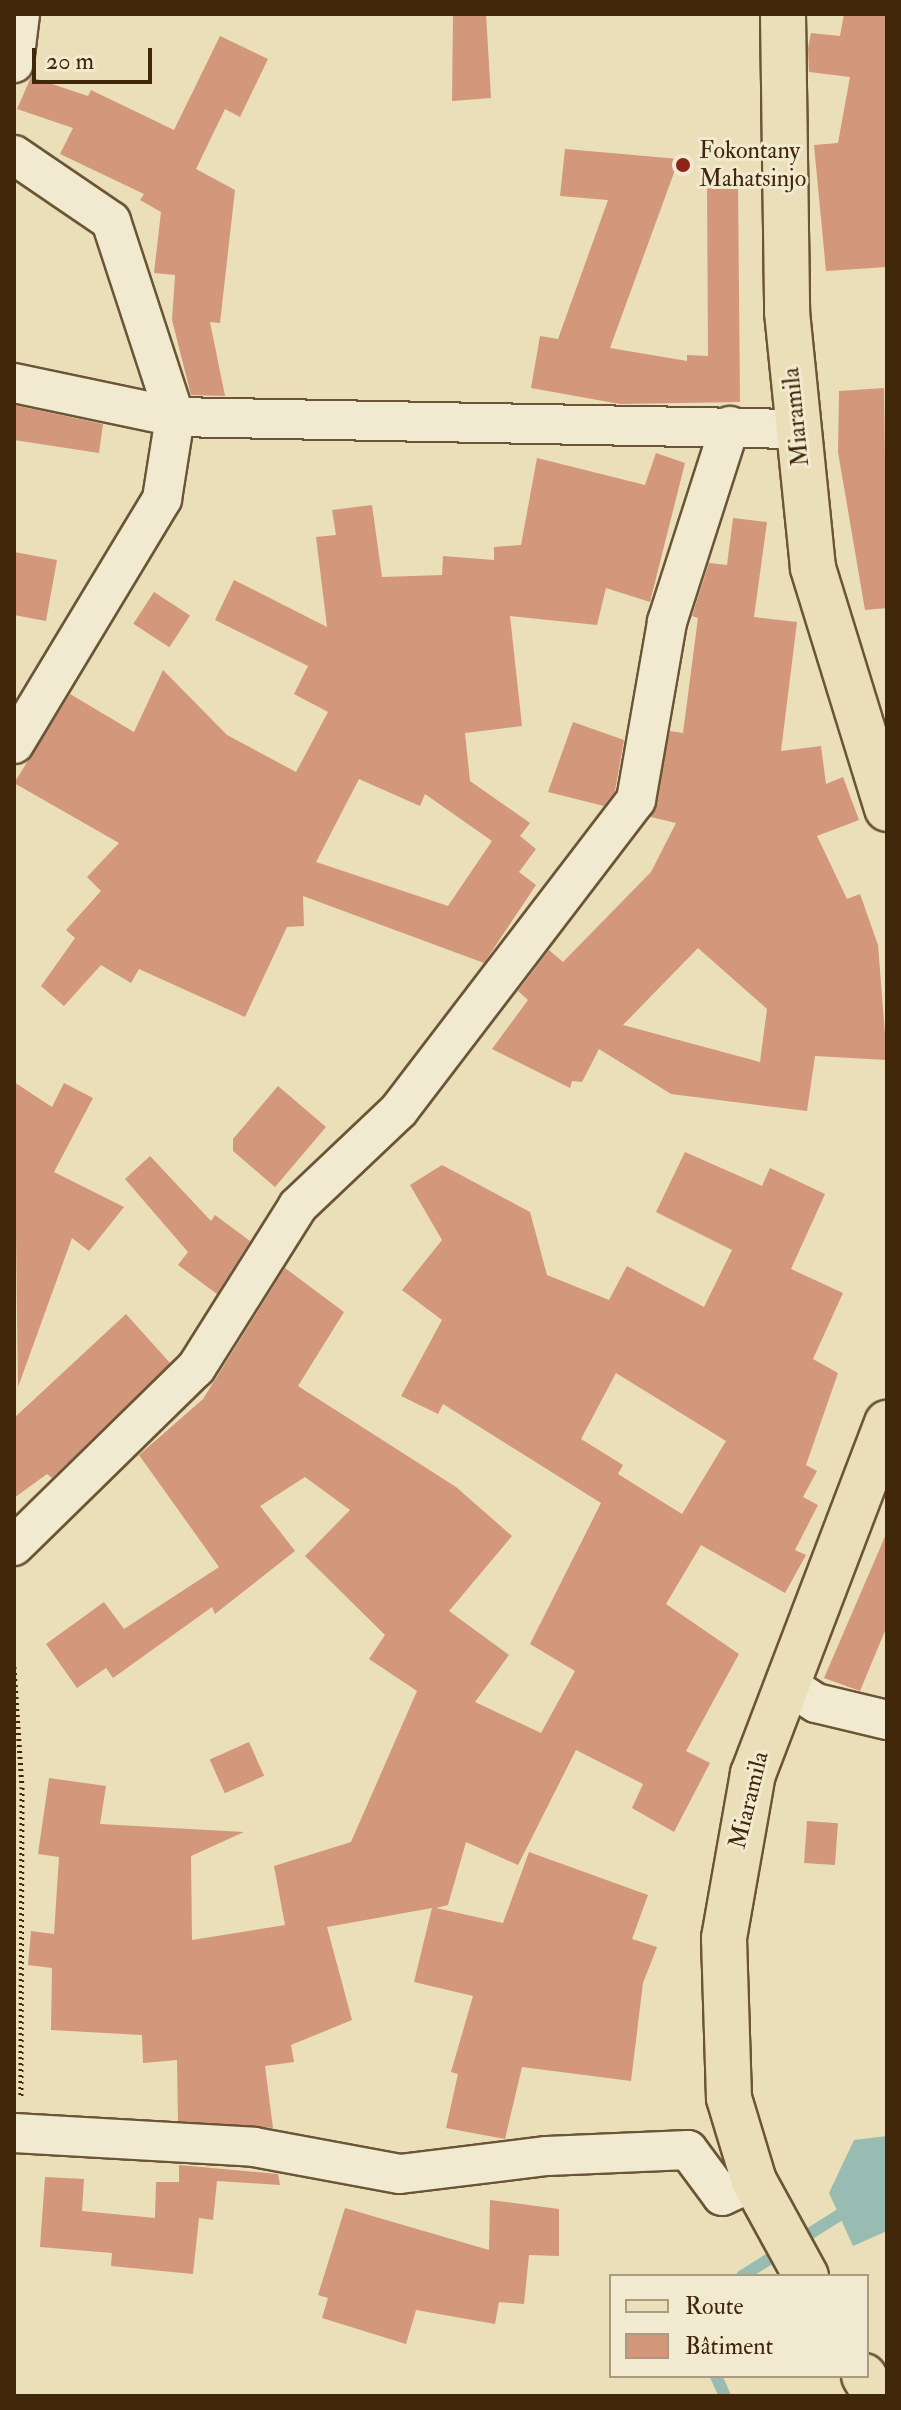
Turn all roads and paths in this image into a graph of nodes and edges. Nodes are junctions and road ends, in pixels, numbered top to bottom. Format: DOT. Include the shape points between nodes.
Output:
graph roads {
  1 [pos="20,14"];
  2 [pos="783,14"];
  3 [pos="14,63"];
  4 [pos="14,155"];
  5 [pos="14,383"];
  6 [pos="175,417"];
  7 [pos="730,426"];
  8 [pos="796,429"];
  9 [pos="14,744"];
  10 [pos="887,809"];
  11 [pos="887,1423"];
  12 [pos="14,1546"];
  13 [pos="14,1667"];
  14 [pos="785,1683"];
  15 [pos="887,1720"];
  16 [pos="18,2134"];
  17 [pos="757,2188"];
  18 [pos="805,2274"];
  19 [pos="865,2378"];
  20 [pos="876,2396"];
  1 -- 3 [label="street"];
  2 -- 8 [label="main road, Miaramila" via="787,312"];
  4 -- 6 [label="street" via="111,221"];
  5 -- 6 [label="street"];
  6 -- 7 [label="street"];
  6 -- 9 [label="street" via="162,499"];
  7 -- 8 [label="street"];
  7 -- 12 [label="street" via="667,622 636,800 399,1110 298,1206 196,1368"];
  8 -- 10 [label="main road, Miaramila" via="813,568"];
  11 -- 14 [label="main road, Miaramila"];
  13 -- 16 [label="path" via="22,1787"];
  14 -- 15 [label="street" via="816,1703"];
  14 -- 17 [label="main road, Miaramila" via="753,1774 724,1938 729,2098"];
  16 -- 17 [label="street" via="254,2147 400,2174 547,2156 688,2150 722,2196"];
  17 -- 18 [label="main road, Miaramila"];
  19 -- 20 [label="main road"];
}
